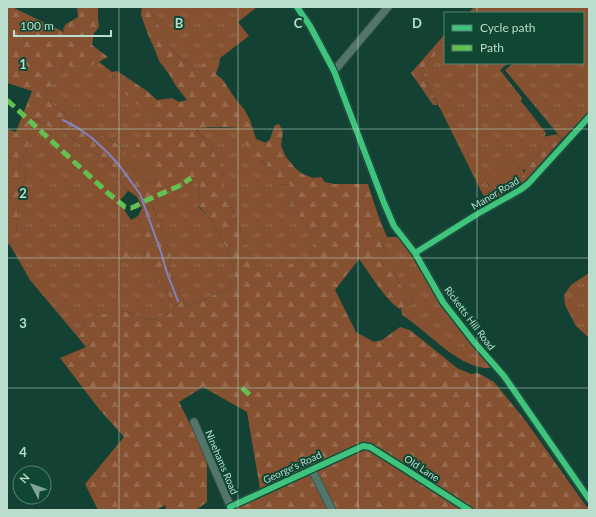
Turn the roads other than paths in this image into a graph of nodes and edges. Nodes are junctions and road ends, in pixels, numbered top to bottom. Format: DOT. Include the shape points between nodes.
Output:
graph roads {
  1 [pos="296,7"];
  2 [pos="388,7"];
  3 [pos="334,71"];
  4 [pos="589,117"];
  5 [pos="416,253"];
  6 [pos="194,422"];
  7 [pos="363,446"];
  8 [pos="312,470"];
  9 [pos="589,498"];
  10 [pos="231,508"];
  11 [pos="332,510"];
  12 [pos="469,510"];
  1 -- 3 [label="street, Ricketts Hill Road" via="310,26"];
  2 -- 3 [label="street"];
  3 -- 5 [label="street, Ricketts Hill Road" via="394,226"];
  4 -- 5 [label="street, Manor Road" via="528,184"];
  5 -- 9 [label="street, Ricketts Hill Road" via="444,302 504,376"];
  6 -- 10 [label="street, Ninehams Road"];
  7 -- 8 [label="street, George's Road"];
  7 -- 12 [label="street, Old Lane" via="370,447"];
  8 -- 10 [label="street, George's Road"];
  8 -- 11 [label="street"];
}
